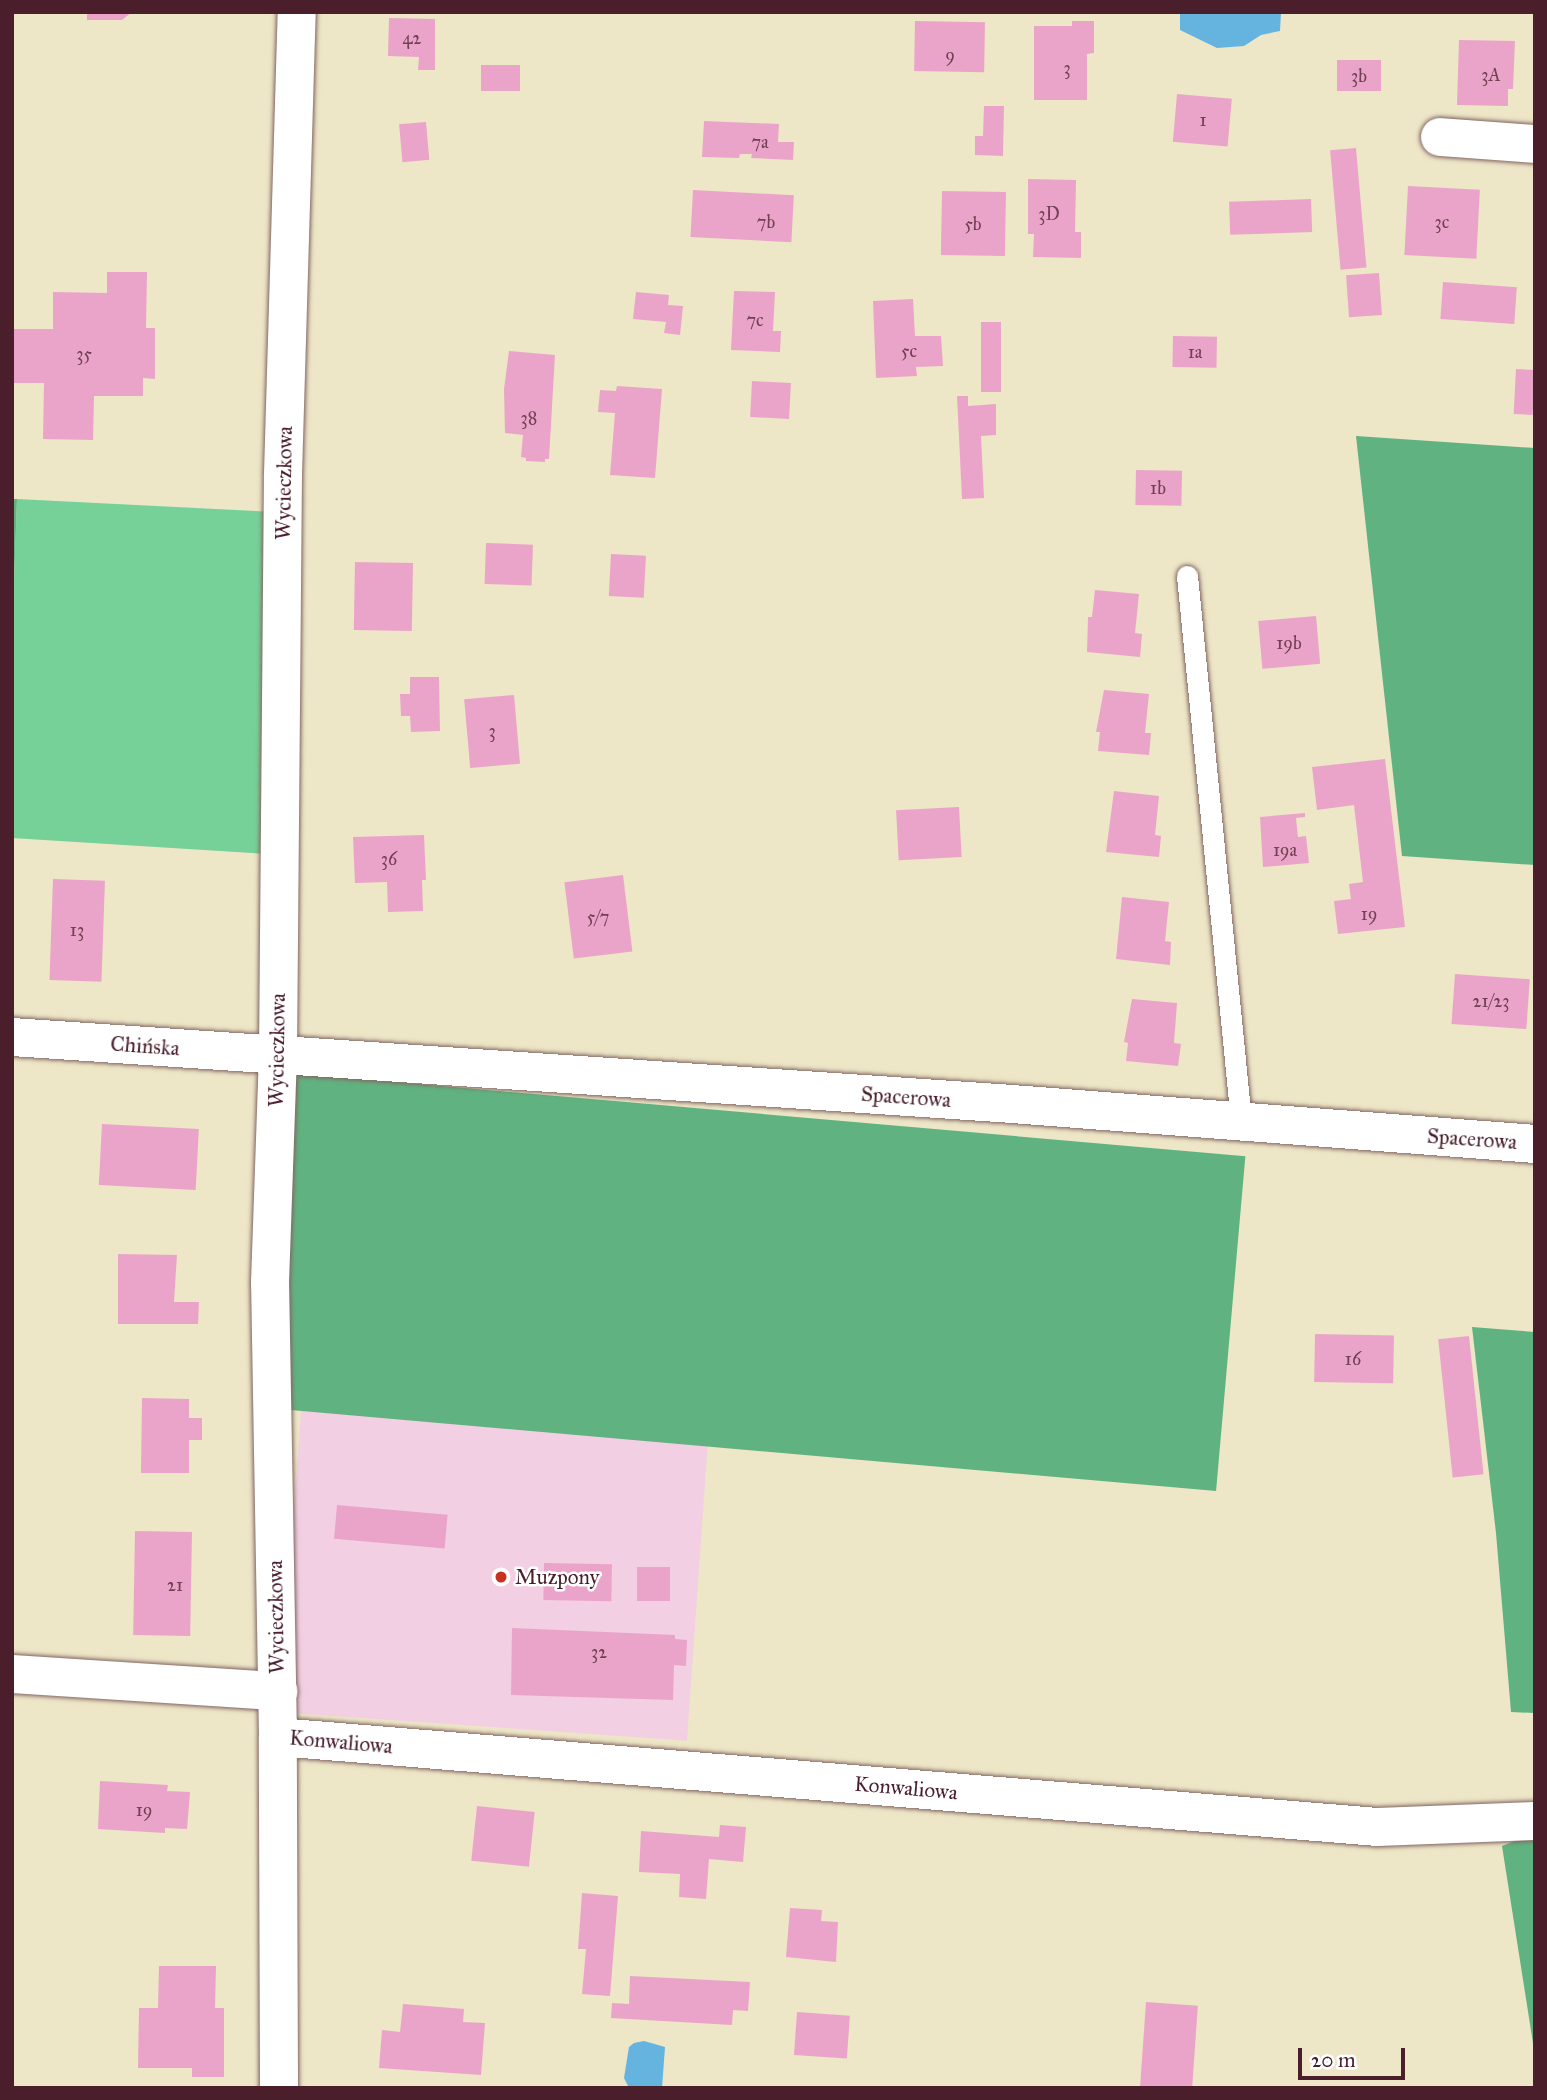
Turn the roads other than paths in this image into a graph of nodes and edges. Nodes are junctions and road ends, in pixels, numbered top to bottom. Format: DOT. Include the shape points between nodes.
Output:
graph roads {
  1 [pos="297,12"];
  2 [pos="1440,137"];
  3 [pos="1535,144"];
  4 [pos="1186,576"];
  5 [pos="12,1037"];
  6 [pos="278,1055"];
  7 [pos="1241,1121"];
  8 [pos="1535,1144"];
  9 [pos="12,1674"];
  10 [pos="278,1691"];
  11 [pos="278,1737"];
  12 [pos="1535,1821"];
  13 [pos="279,2088"];
  1 -- 6 [label="street, Wycieczkowa" via="283,474"];
  2 -- 3 [label="street"];
  4 -- 7 [label="lane"];
  5 -- 6 [label="street, Chińska"];
  6 -- 7 [label="street, Spacerowa"];
  6 -- 10 [label="street, Wycieczkowa" via="271,1283"];
  7 -- 8 [label="street, Spacerowa"];
  9 -- 10 [label="street"];
  10 -- 11 [label="street, Wycieczkowa"];
  11 -- 12 [label="street, Konwaliowa" via="1377,1827"];
  11 -- 13 [label="street, Wycieczkowa"];
}
